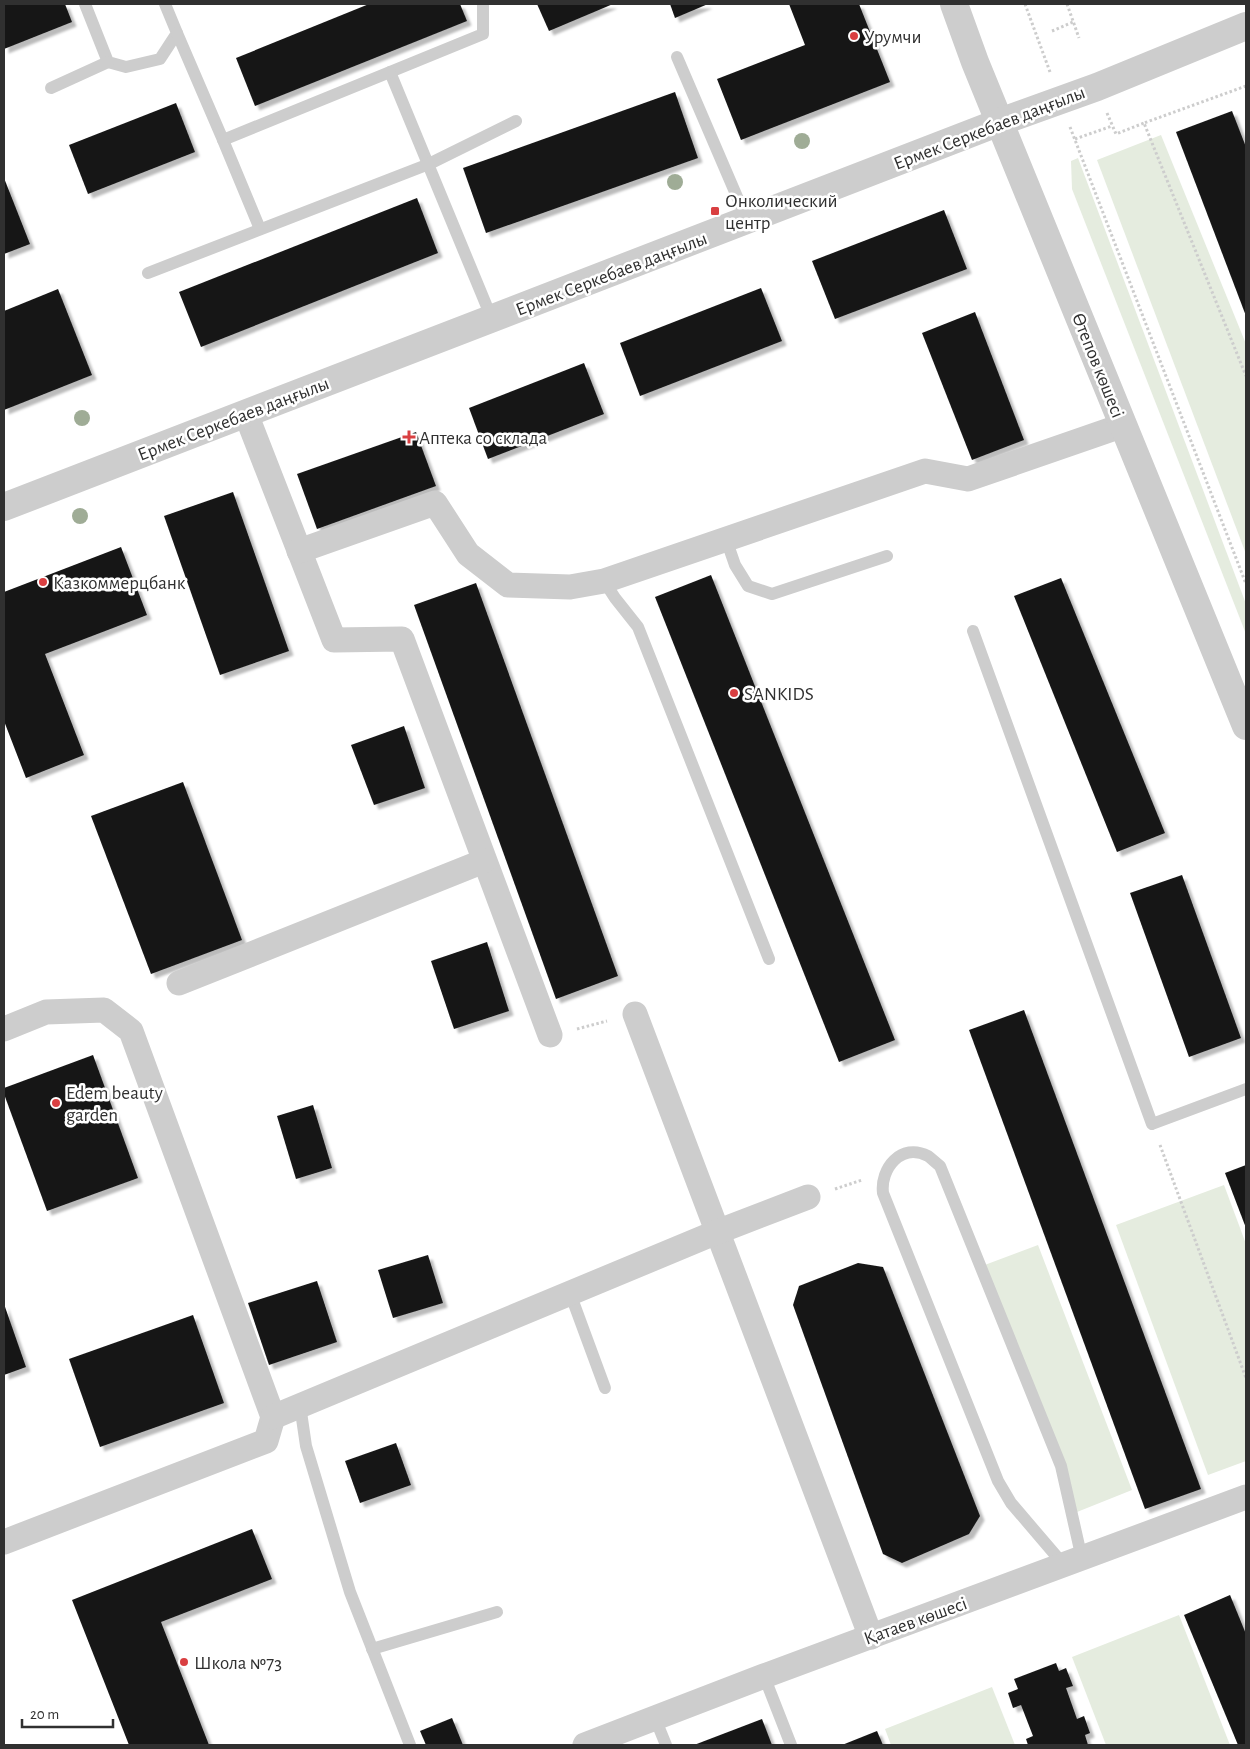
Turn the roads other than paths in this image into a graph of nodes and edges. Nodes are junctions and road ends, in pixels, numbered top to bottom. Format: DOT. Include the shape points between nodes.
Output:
graph roads {
  1 [pos="85,4"];
  2 [pos="165,4"];
  3 [pos="483,4"];
  4 [pos="954,4"];
  5 [pos="1246,26"];
  6 [pos="177,33"];
  7 [pos="676,57"];
  8 [pos="108,62"];
  9 [pos="390,72"];
  10 [pos="52,88"];
  11 [pos="516,121"];
  12 [pos="1000,122"];
  13 [pos="223,140"];
  14 [pos="429,164"];
  15 [pos="747,220"];
  16 [pos="260,229"];
  17 [pos="148,273"];
  18 [pos="492,319"];
  19 [pos="246,414"];
  20 [pos="1124,425"];
  21 [pos="4,507"];
  22 [pos="726,539"];
  23 [pos="299,551"];
  24 [pos="887,556"];
  25 [pos="604,581"];
  26 [pos="973,631"];
  27 [pos="1246,726"];
  28 [pos="484,861"];
  29 [pos="769,960"];
  30 [pos="179,983"];
  31 [pos="636,1014"];
  32 [pos="4,1029"];
  33 [pos="550,1035"];
  34 [pos="1246,1088"];
  35 [pos="808,1197"];
  36 [pos="717,1232"];
  37 [pos="570,1293"];
  38 [pos="605,1388"];
  39 [pos="300,1405"];
  40 [pos="273,1416"];
  41 [pos="1246,1497"];
  42 [pos="4,1542"];
  43 [pos="1073,1562"];
  44 [pos="498,1612"];
  45 [pos="870,1636"];
  46 [pos="372,1649"];
  47 [pos="764,1676"];
  48 [pos="655,1718"];
  49 [pos="410,1745"];
  50 [pos="585,1745"];
  51 [pos="666,1745"];
  52 [pos="791,1745"];
  1 -- 8 [label="lane"];
  2 -- 6 [label="lane"];
  3 -- 9 [label="lane" via="483,34"];
  4 -- 12 [label="street, Өтепов көшесі"];
  5 -- 12 [label="street, Ермек Серкебаев даңғылы" via="1097,87"];
  6 -- 8 [label="lane" via="160,59 126,67"];
  6 -- 13 [label="lane"];
  7 -- 15 [label="lane"];
  8 -- 10 [label="lane"];
  9 -- 13 [label="lane"];
  9 -- 14 [label="lane"];
  11 -- 14 [label="lane"];
  12 -- 15 [label="street, Ермек Серкебаев даңғылы"];
  12 -- 20 [label="street, Өтепов көшесі"];
  13 -- 16 [label="lane"];
  14 -- 16 [label="lane"];
  14 -- 18 [label="lane"];
  15 -- 18 [label="street, Ермек Серкебаев даңғылы"];
  16 -- 17 [label="lane"];
  18 -- 19 [label="street, Ермек Серкебаев даңғылы"];
  19 -- 21 [label="street, Ермек Серкебаев даңғылы"];
  19 -- 23 [label="street"];
  20 -- 22 [label="street" via="968,478 925,472"];
  20 -- 27 [label="street, Өтепов көшесі"];
  22 -- 24 [label="lane" via="735,565 748,586 772,594"];
  22 -- 25 [label="street"];
  23 -- 25 [label="street" via="435,504 468,554 508,585 570,587"];
  23 -- 28 [label="street" via="334,640 402,639"];
  25 -- 29 [label="lane" via="638,627"];
  26 -- 34 [label="lane" via="1152,1124"];
  28 -- 30 [label="street"];
  28 -- 33 [label="street"];
  31 -- 36 [label="street"];
  32 -- 40 [label="street" via="46,1012 104,1010 131,1031"];
  35 -- 36 [label="street"];
  36 -- 37 [label="street"];
  36 -- 45 [label="street"];
  37 -- 38 [label="lane"];
  37 -- 39 [label="street"];
  39 -- 40 [label="street"];
  39 -- 46 [label="lane" via="306,1446 350,1592"];
  40 -- 42 [label="street" via="266,1441"];
  41 -- 43 [label="street, Қатаев көшесі"];
  43 -- 43 [label="lane" via="1011,1503 998,1481 883,1193 888,1166 904,1154 923,1155 940,1166 1061,1466"];
  43 -- 45 [label="street, Қатаев көшесі"];
  44 -- 46 [label="lane"];
  45 -- 47 [label="street, Қатаев көшесі"];
  46 -- 49 [label="lane"];
  47 -- 48 [label="street, Қатаев көшесі"];
  47 -- 52 [label="lane"];
  48 -- 50 [label="street, Қатаев көшесі"];
  48 -- 51 [label="lane"];
}
